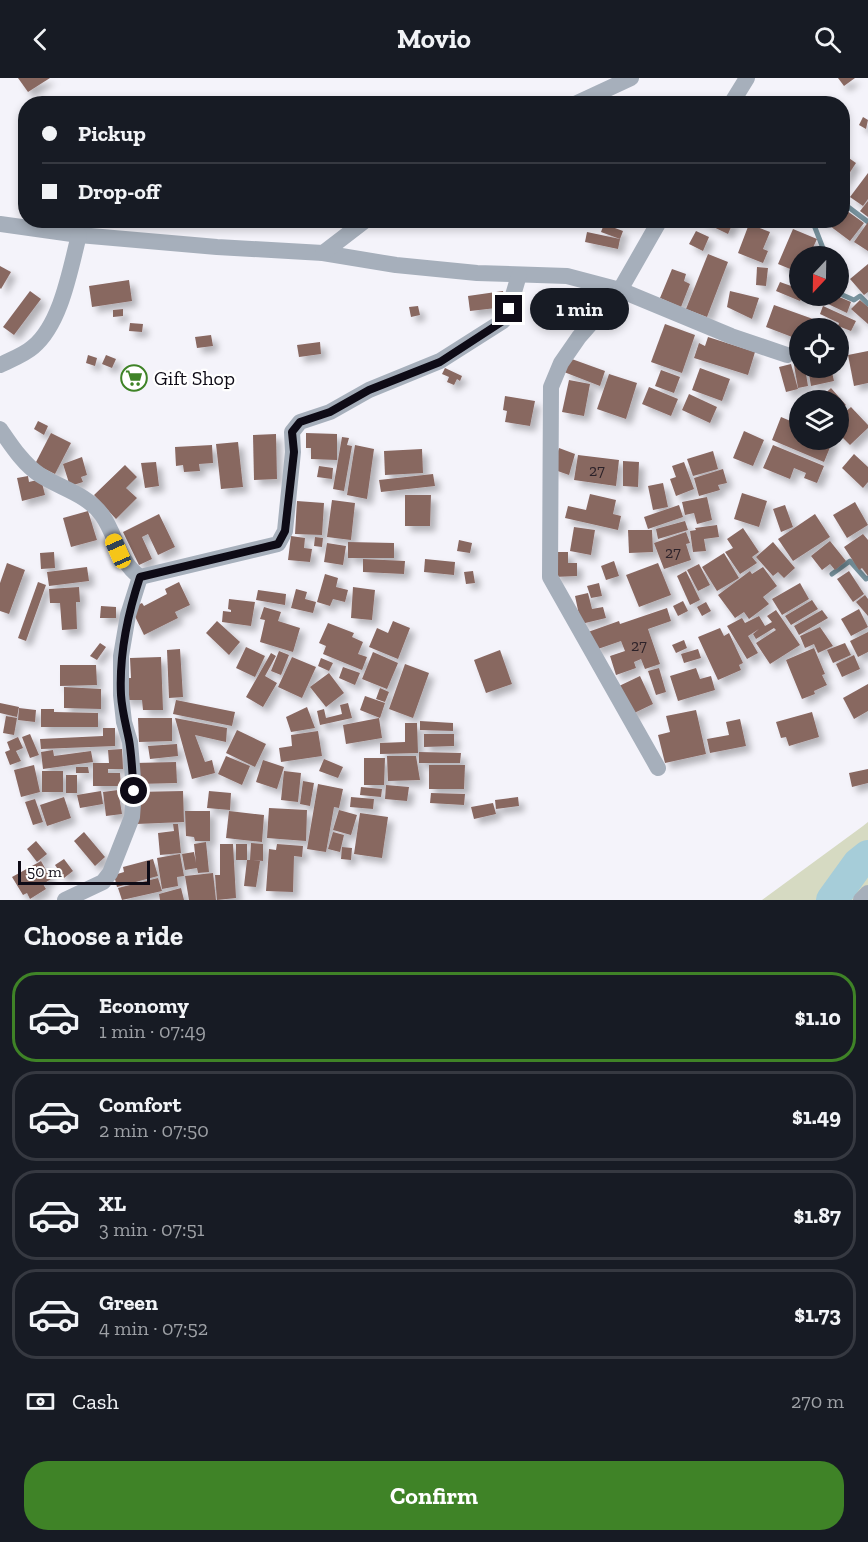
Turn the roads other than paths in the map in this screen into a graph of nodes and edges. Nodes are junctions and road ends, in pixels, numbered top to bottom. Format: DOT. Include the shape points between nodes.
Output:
graph roads {
  1 [pos="631,78"];
  2 [pos="747,78"];
  3 [pos="592,96"];
  4 [pos="737,96"];
  5 [pos="0,224"];
  6 [pos="18,227"];
  7 [pos="29,228"];
  8 [pos="356,228"];
  9 [pos="655,228"];
  10 [pos="79,235"];
  11 [pos="323,253"];
  12 [pos="519,275"];
  13 [pos="620,290"];
  14 [pos="787,356"];
  15 [pos="0,366"];
  16 [pos="0,429"];
  17 [pos="140,577"];
  18 [pos="658,768"];
  19 [pos="868,893"];
  20 [pos="65,900"];
  21 [pos="861,900"];
  1 -- 3 [label="street"];
  2 -- 4 [label="street"];
  5 -- 6 [label="street"];
  7 -- 10 [label="street"];
  8 -- 11 [label="street"];
  9 -- 13 [label="street"];
  10 -- 11 [label="street"];
  10 -- 15 [label="street" via="51,325 33,347"];
  11 -- 12 [label="street" via="396,265"];
  12 -- 13 [label="street" via="567,276"];
  12 -- 17 [label="street" via="503,321 490,330 440,362 300,422 292,432 294,452 285,531 278,544"];
  13 -- 14 [label="street"];
  13 -- 18 [label="street" via="579,337 561,363 551,387 550,578"];
  16 -- 17 [label="street" via="38,474 92,504 103,516 118,551"];
  17 -- 20 [label="street" via="121,656 121,695 134,791 132,817 103,882"];
  19 -- 21 [label="street"];
}
